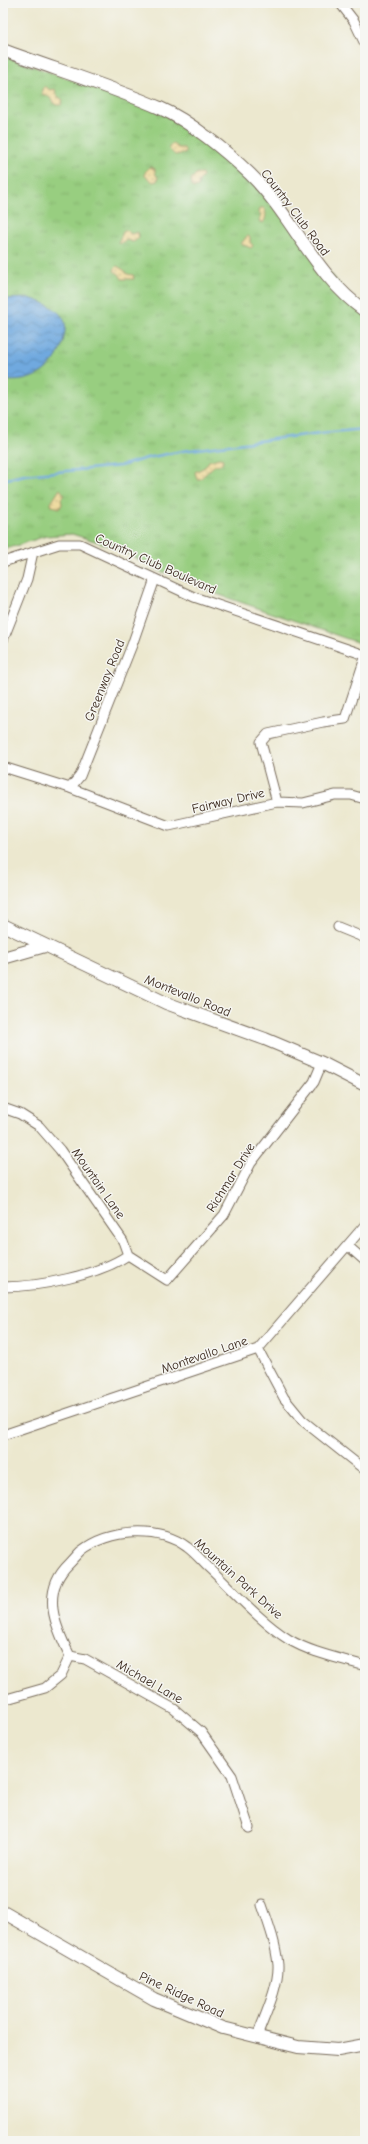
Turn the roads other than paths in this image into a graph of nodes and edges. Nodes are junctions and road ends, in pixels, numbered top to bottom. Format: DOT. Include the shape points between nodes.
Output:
graph roads {
  1 [pos="340,3"];
  2 [pos="365,44"];
  3 [pos="3,50"];
  4 [pos="365,311"];
  5 [pos="33,552"];
  6 [pos="3,562"];
  7 [pos="155,579"];
  8 [pos="3,640"];
  9 [pos="365,656"];
  10 [pos="3,767"];
  11 [pos="70,788"];
  12 [pos="365,799"];
  13 [pos="277,802"];
  14 [pos="3,925"];
  15 [pos="338,927"];
  16 [pos="365,938"];
  17 [pos="44,946"];
  18 [pos="3,958"];
  19 [pos="322,1063"];
  20 [pos="365,1085"];
  21 [pos="3,1108"];
  22 [pos="365,1225"];
  23 [pos="348,1246"];
  24 [pos="128,1255"];
  25 [pos="365,1261"];
  26 [pos="3,1287"];
  27 [pos="258,1350"];
  28 [pos="3,1435"];
  29 [pos="365,1470"];
  30 [pos="70,1656"];
  31 [pos="365,1666"];
  32 [pos="3,1700"];
  33 [pos="249,1828"];
  34 [pos="262,1905"];
  35 [pos="3,1912"];
  36 [pos="257,2037"];
  37 [pos="365,2045"];
  1 -- 2 [label="street" via="354,21"];
  3 -- 4 [label="main road, Country Club Road" via="161,108 209,138 251,175 277,206 311,257 327,276"];
  5 -- 6 [label="street, Country Club Boulevard"];
  5 -- 7 [label="street, Country Club Boulevard" via="59,544 80,544"];
  5 -- 8 [label="street" via="27,579"];
  7 -- 9 [label="street, Country Club Boulevard" via="194,597"];
  7 -- 11 [label="street, Greenway Road" via="80,776"];
  9 -- 13 [label="street, Fairway Drive" via="345,719 268,734 261,742"];
  10 -- 11 [label="street, Fairway Drive"];
  11 -- 13 [label="street, Fairway Drive" via="169,826"];
  12 -- 13 [label="street" via="351,795 335,795 303,804"];
  14 -- 17 [label="main road, Montevallo Road"];
  15 -- 16 [label="street"];
  17 -- 18 [label="main road"];
  17 -- 19 [label="main road, Montevallo Road" via="166,1003"];
  19 -- 20 [label="main road, Montevallo Road"];
  19 -- 24 [label="street, Richmar Drive" via="314,1082 251,1163 224,1215 167,1280"];
  21 -- 24 [label="street, Mountain Lane" via="20,1114 39,1126 60,1150 123,1241"];
  22 -- 23 [label="street, Montevallo Lane"];
  23 -- 25 [label="street"];
  23 -- 27 [label="street, Montevallo Lane"];
  24 -- 26 [label="street" via="116,1264 55,1282"];
  27 -- 28 [label="street, Montevallo Lane"];
  27 -- 29 [label="street" via="284,1398 302,1420"];
  30 -- 31 [label="street, Mountain Park Drive" via="56,1628 52,1601 62,1570 82,1550 102,1540 142,1532 172,1539 187,1547 259,1616 288,1639 309,1650"];
  30 -- 32 [label="street" via="61,1675 45,1688"];
  30 -- 33 [label="street, Michael Lane" via="85,1659 174,1709 202,1732 232,1776"];
  34 -- 36 [label="street" via="274,1942 278,1967 272,1998"];
  35 -- 36 [label="main road, Pine Ridge Road" via="154,1999 223,2028"];
  36 -- 37 [label="main road, Pine Ridge Road" via="298,2047 338,2050"];
}
